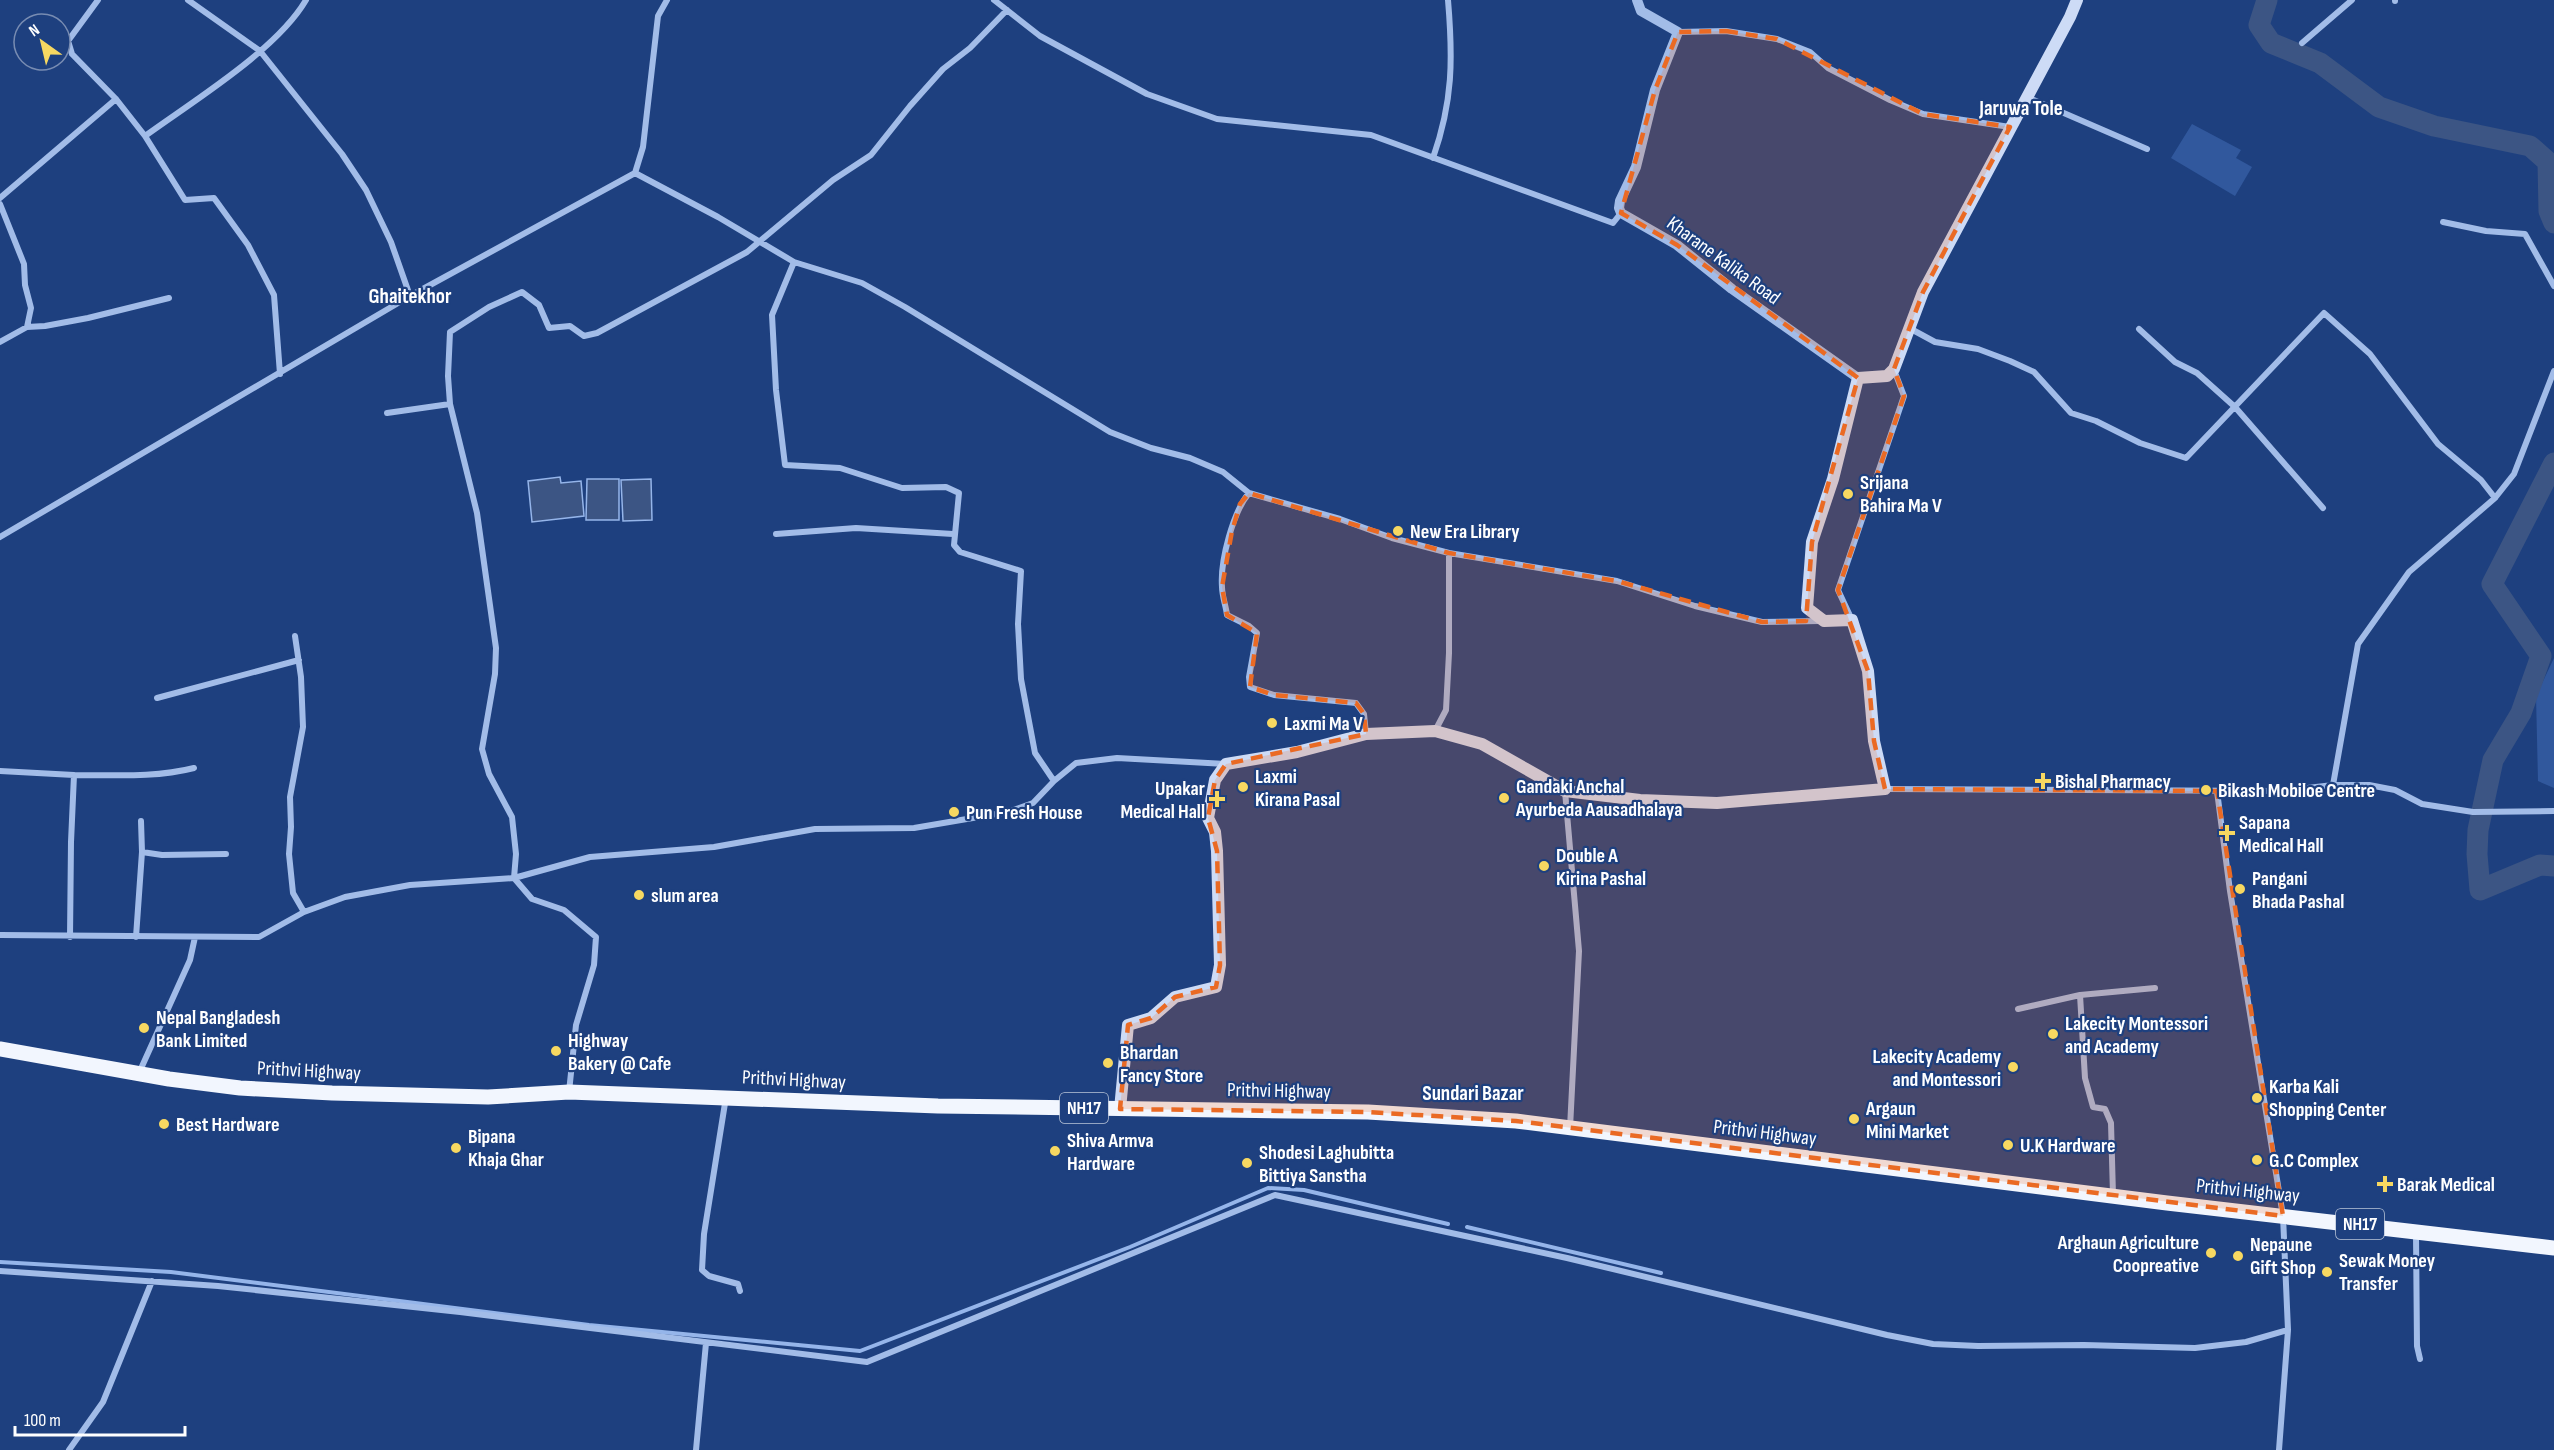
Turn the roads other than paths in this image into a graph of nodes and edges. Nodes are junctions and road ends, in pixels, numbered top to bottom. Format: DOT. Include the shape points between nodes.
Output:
graph roads {
  1 [pos="98,0"];
  2 [pos="189,0"];
  3 [pos="306,0"];
  4 [pos="667,0"];
  5 [pos="994,0"];
  6 [pos="1448,0"];
  7 [pos="1636,0"];
  8 [pos="2077,0"];
  9 [pos="2352,0"];
  10 [pos="1007,10"];
  11 [pos="1678,32"];
  12 [pos="2302,43"];
  13 [pos="260,51"];
  14 [pos="2026,97"];
  15 [pos="116,99"];
  16 [pos="2010,127"];
  17 [pos="145,136"];
  18 [pos="2147,149"];
  19 [pos="1433,158"];
  20 [pos="635,173"];
  21 [pos="0,198"];
  22 [pos="0,204"];
  23 [pos="1621,213"];
  24 [pos="2444,222"];
  25 [pos="758,242"];
  26 [pos="794,262"];
  27 [pos="2554,286"];
  28 [pos="410,296"];
  29 [pos="169,298"];
  30 [pos="27,327"];
  31 [pos="1911,329"];
  32 [pos="2139,329"];
  33 [pos="0,342"];
  34 [pos="1894,369"];
  35 [pos="2554,371"];
  36 [pos="280,374"];
  37 [pos="1858,378"];
  38 [pos="450,404"];
  39 [pos="2235,407"];
  40 [pos="387,413"];
  41 [pos="1249,493"];
  42 [pos="2496,498"];
  43 [pos="2323,508"];
  44 [pos="776,534"];
  45 [pos="953,534"];
  46 [pos="0,537"];
  47 [pos="1449,553"];
  48 [pos="1824,621"];
  49 [pos="1852,621"];
  50 [pos="295,636"];
  51 [pos="299,660"];
  52 [pos="157,698"];
  53 [pos="1435,731"];
  54 [pos="1365,734"];
  55 [pos="1226,764"];
  56 [pos="194,768"];
  57 [pos="0,771"];
  58 [pos="74,775"];
  59 [pos="1054,781"];
  60 [pos="2334,784"];
  61 [pos="1885,789"];
  62 [pos="1565,791"];
  63 [pos="2217,791"];
  64 [pos="2553,809"];
  65 [pos="141,822"];
  66 [pos="142,852"];
  67 [pos="226,854"];
  68 [pos="514,878"];
  69 [pos="304,912"];
  70 [pos="0,935"];
  71 [pos="70,937"];
  72 [pos="136,937"];
  73 [pos="195,937"];
  74 [pos="2155,988"];
  75 [pos="2080,995"];
  76 [pos="2018,1009"];
  77 [pos="0,1049"];
  78 [pos="139,1073"];
  79 [pos="569,1092"];
  80 [pos="726,1097"];
  81 [pos="1120,1109"];
  82 [pos="1570,1129"];
  83 [pos="2113,1196"];
  84 [pos="2283,1216"];
  85 [pos="2416,1232"];
  86 [pos="2554,1248"];
  87 [pos="0,1270"];
  88 [pos="152,1281"];
  89 [pos="740,1291"];
  90 [pos="2288,1330"];
  91 [pos="706,1343"];
  92 [pos="2420,1359"];
  93 [pos="69,1450"];
  94 [pos="696,1450"];
  95 [pos="2279,1450"];
  1 -- 15 [label="street" via="68,41 72,54"];
  2 -- 13 [label="street"];
  3 -- 13 [label="street"];
  4 -- 20 [label="street" via="658,16 644,147"];
  5 -- 10 [label="street"];
  6 -- 19 [label="street" via="1450,93"];
  7 -- 11 [label="street" via="1641,11"];
  8 -- 14 [label="main road"];
  9 -- 12 [label="street"];
  10 -- 19 [label="street" via="1040,36 1085,62 1147,94 1207,116 1371,135"];
  10 -- 25 [label="street" via="943,69 871,155 833,180"];
  11 -- 16 [label="street" via="1726,31 1777,39 1810,52 1828,69 1923,114"];
  11 -- 23 [label="street" via="1655,90 1642,150 1620,201"];
  13 -- 17 [label="street"];
  13 -- 28 [label="street" via="366,190 391,242"];
  14 -- 16 [label="main road"];
  14 -- 18 [label="street"];
  15 -- 17 [label="street"];
  15 -- 21 [label="street"];
  16 -- 31 [label="main road" via="1923,292"];
  17 -- 36 [label="street" via="185,200 214,198 248,244 274,295"];
  19 -- 23 [label="street" via="1613,223"];
  20 -- 25 [label="street"];
  20 -- 28 [label="street"];
  22 -- 30 [label="street" via="24,264 31,308"];
  23 -- 37 [label="street, Kharane Kalika Road" via="1677,245"];
  24 -- 27 [label="street" via="2525,234"];
  25 -- 26 [label="street"];
  25 -- 38 [label="street" via="597,333 584,336 570,326 549,328 539,305 522,292 489,307 450,332"];
  26 -- 41 [label="street" via="862,283 1110,432 1223,472"];
  26 -- 45 [label="street" via="772,315 785,465 840,468 902,488 946,487 959,493"];
  28 -- 36 [label="street"];
  29 -- 30 [label="street" via="88,318"];
  30 -- 33 [label="street"];
  31 -- 34 [label="main road"];
  31 -- 39 [label="street" via="1935,342 1978,349 2034,372 2071,413 2186,458"];
  32 -- 39 [label="street"];
  34 -- 37 [label="main road" via="1887,376"];
  34 -- 49 [label="street" via="1904,396 1838,590"];
  35 -- 42 [label="street" via="2514,474"];
  36 -- 46 [label="street"];
  37 -- 48 [label="main road" via="1833,479 1812,542 1807,608"];
  38 -- 40 [label="street"];
  38 -- 68 [label="street" via="477,513 496,648 482,749 489,774 512,818"];
  39 -- 42 [label="street" via="2324,313 2370,354 2438,444 2475,474"];
  39 -- 43 [label="street"];
  41 -- 47 [label="street"];
  41 -- 54 [label="street" via="1234,522 1222,587 1227,615 1257,633 1250,687 1274,695 1356,704 1364,714"];
  42 -- 60 [label="street" via="2409,572 2358,644"];
  44 -- 45 [label="street" via="856,528"];
  45 -- 59 [label="street" via="954,545 960,552 1021,571 1021,679 1035,753"];
  47 -- 48 [label="street" via="1617,581 1762,622"];
  47 -- 53 [label="street" via="1446,710"];
  48 -- 49 [label="main road"];
  49 -- 61 [label="main road" via="1868,671 1874,741"];
  50 -- 51 [label="street"];
  51 -- 52 [label="street"];
  51 -- 69 [label="street" via="303,727 290,797 289,854 293,893"];
  53 -- 54 [label="main road"];
  53 -- 62 [label="main road" via="1482,744"];
  54 -- 55 [label="main road" via="1297,752"];
  55 -- 59 [label="street" via="1117,758 1076,763"];
  55 -- 81 [label="main road" via="1215,780 1208,818 1215,832 1217,851 1220,965 1216,987 1175,997 1151,1018 1128,1025"];
  56 -- 58 [label="street" via="150,776"];
  57 -- 58 [label="street"];
  58 -- 71 [label="street"];
  59 -- 68 [label="street" via="1033,803 1008,812 914,828 815,829 714,847 590,856"];
  60 -- 63 [label="street" via="2282,791"];
  60 -- 64 [label="street" via="2395,790 2422,804 2473,812"];
  61 -- 62 [label="main road" via="1717,803 1640,800"];
  61 -- 63 [label="street"];
  62 -- 82 [label="street" via="1579,951"];
  63 -- 84 [label="street"];
  65 -- 66 [label="street"];
  66 -- 67 [label="street"];
  66 -- 72 [label="street"];
  68 -- 69 [label="street" via="410,885 345,897"];
  68 -- 79 [label="street" via="532,899 564,910 596,937 594,965 576,1025"];
  69 -- 73 [label="street" via="259,938"];
  70 -- 71 [label="street"];
  71 -- 72 [label="street"];
  72 -- 73 [label="street"];
  73 -- 78 [label="street" via="190,960"];
  74 -- 75 [label="street"];
  75 -- 76 [label="street"];
  75 -- 83 [label="street" via="2085,1078 2092,1107 2105,1109 2110,1123"];
  77 -- 78 [label="highway, Prithvi Highway / NH17"];
  78 -- 79 [label="highway, Prithvi Highway / NH17" via="240,1088 332,1093 488,1097"];
  79 -- 80 [label="highway, Prithvi Highway / NH17"];
  80 -- 81 [label="highway, Prithvi Highway / NH17"];
  80 -- 89 [label="street" via="702,1270 708,1276 738,1284"];
  81 -- 82 [label="highway, Prithvi Highway / NH17" via="1368,1112 1516,1121"];
  82 -- 83 [label="highway, Prithvi Highway / NH17"];
  83 -- 84 [label="highway, Prithvi Highway / NH17"];
  84 -- 85 [label="highway, Prithvi Highway / NH17"];
  84 -- 90 [label="street"];
  85 -- 86 [label="highway, Prithvi Highway / NH17"];
  85 -- 92 [label="street"];
  87 -- 88 [label="street"];
  88 -- 91 [label="street"];
  88 -- 93 [label="street" via="104,1402"];
  90 -- 91 [label="street" via="2246,1342 2195,1348 1933,1344 1275,1195 867,1362"];
  90 -- 95 [label="street"];
  91 -- 94 [label="street"];
}
